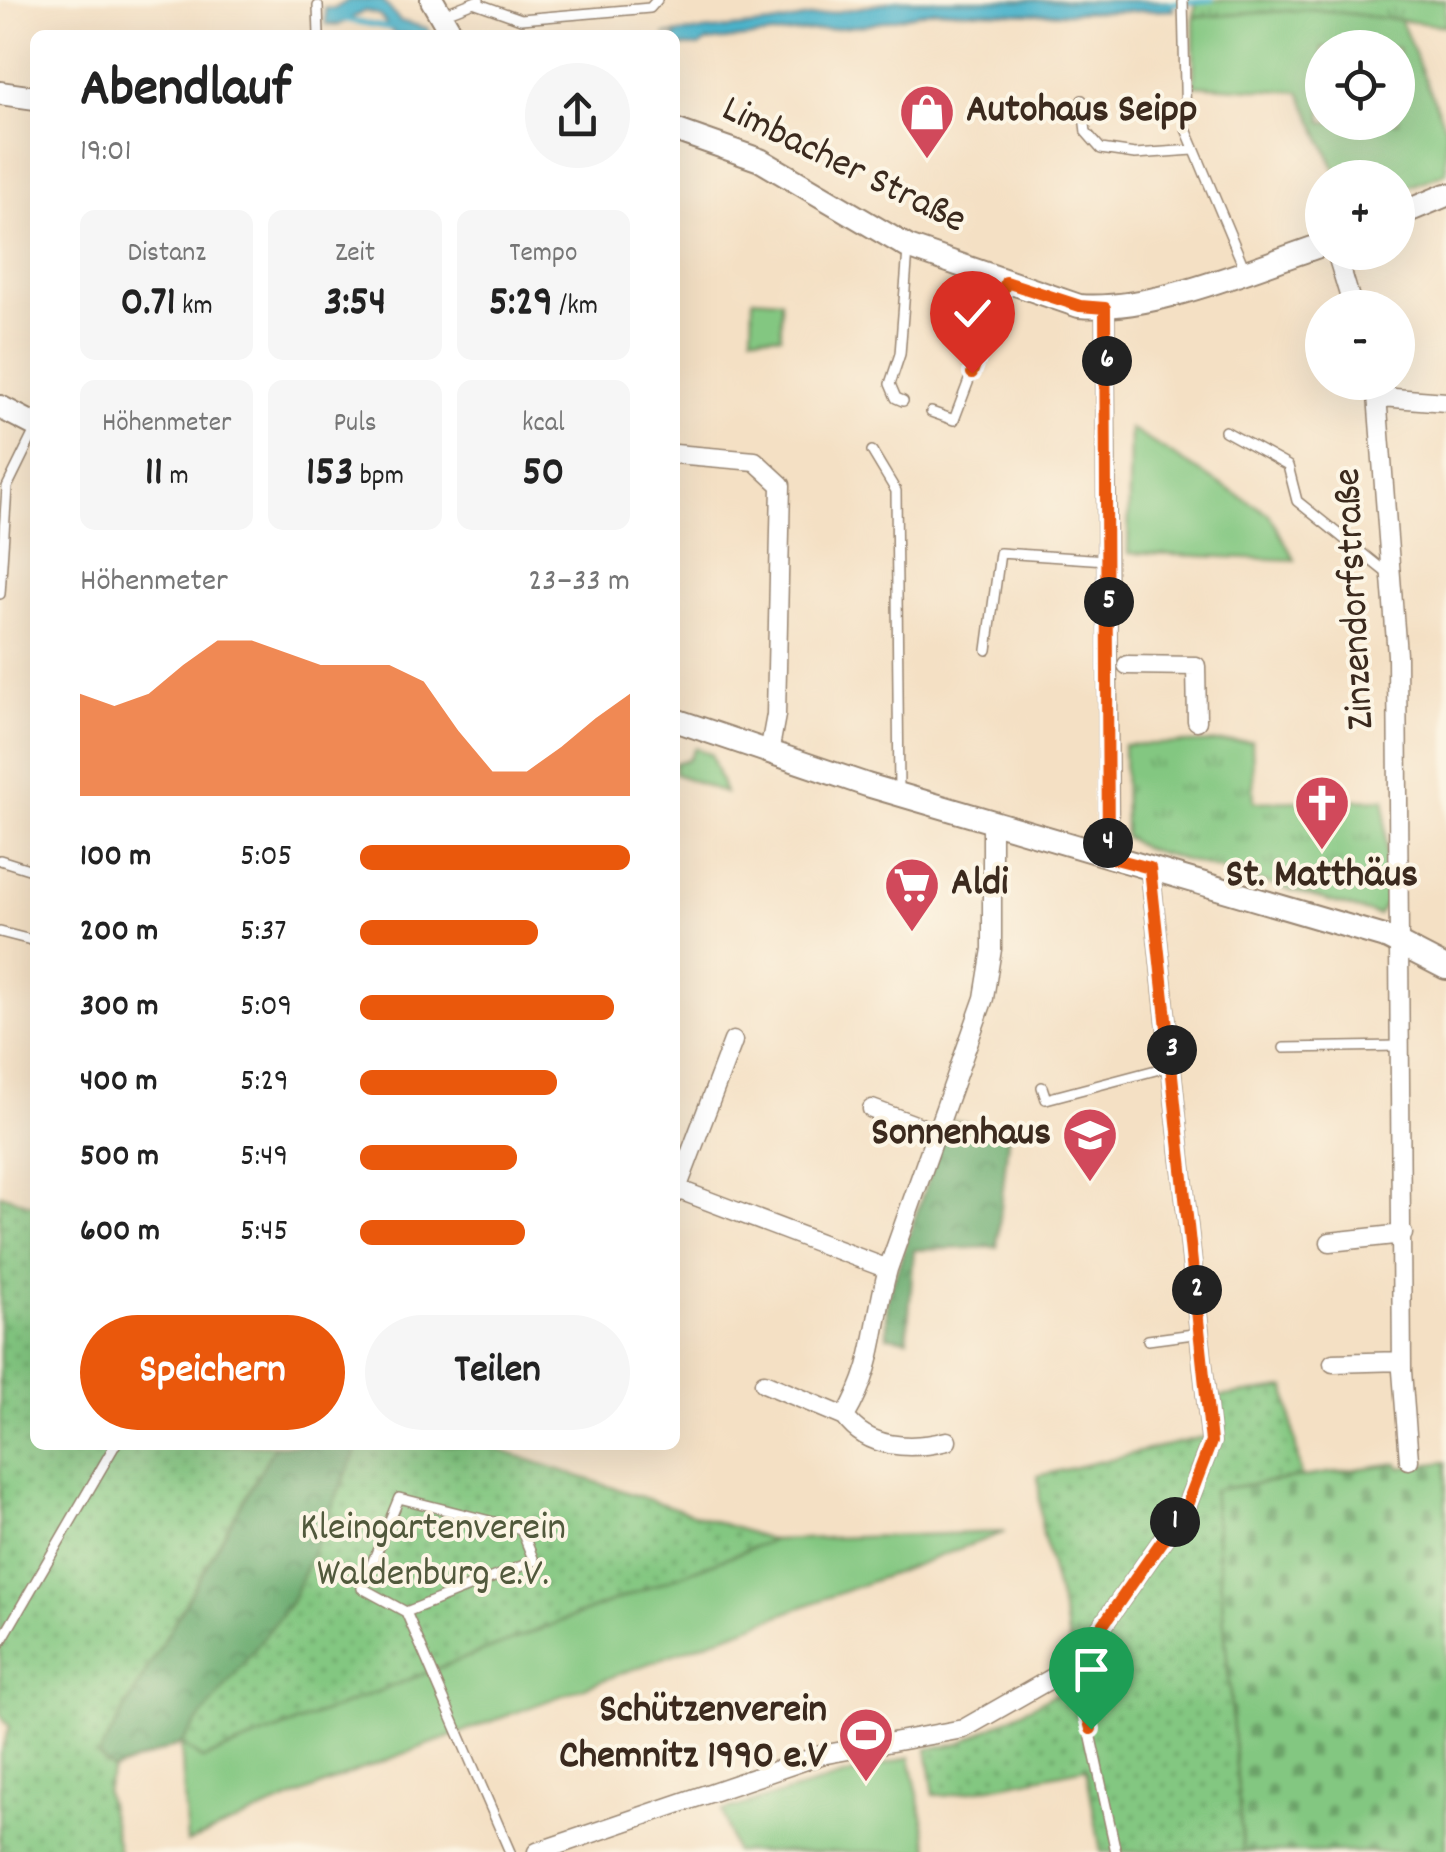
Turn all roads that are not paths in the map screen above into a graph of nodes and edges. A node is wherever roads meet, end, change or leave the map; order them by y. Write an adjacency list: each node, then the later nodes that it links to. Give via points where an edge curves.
1 (657, 0): 3 (lane, via 650,8 521,18)
2 (1183, 0): 11 (lane, via 1183,104)
3 (478, 2): 5 (lane)
4 (318, 6): 6 (lane)
5 (442, 18)
6 (318, 30)
7 (0, 93): 8 (street)
8 (30, 97)
9 (1082, 100): 11 (lane, via 1086,132 1101,149)
10 (680, 132): 14 (street, Limbacher Straße, via 760,160)
11 (1194, 150): 16 (lane)
12 (1446, 195): 13 (street)
13 (1415, 208)
14 (908, 248): 17 (street, Limbacher Straße); 21 (lane, via 900,354 890,384)
15 (1305, 251): 16 (street, Limbacher Straße)
16 (1245, 270): 18 (street, Limbacher Straße)
17 (1006, 282): 18 (street, Limbacher Straße); 24 (lane, via 954,420)
18 (1105, 308): 31 (street)
19 (1415, 396): 22 (street)
20 (1380, 400): 32 (street, Zinzendorfstraße)
21 (903, 401)
22 (1446, 402)
23 (0, 407): 25 (street)
24 (932, 412)
25 (30, 425)
26 (1225, 431): 32 (lane, via 1288,466 1297,501)
27 (30, 439): 30 (lane)
28 (872, 451): 39 (lane, via 896,491)
29 (680, 454): 38 (street, via 755,461 782,485 776,715)
30 (2, 512): 33 (lane)
31 (1108, 560): 34 (lane, via 1000,553); 35 (street)
32 (1394, 579): 47 (street, Zinzendorfstraße)
33 (0, 594)
34 (988, 650)
35 (1118, 666): 36 (street, via 1196,666); 41 (street)
36 (1197, 721)
37 (680, 722): 38 (street)
38 (769, 752): 39 (street)
39 (899, 795): 40 (street)
40 (992, 823): 41 (street); 55 (street, via 992,949 984,998)
41 (1108, 857): 43 (street)
42 (0, 860): 44 (lane)
43 (1150, 868): 47 (street); 52 (street)
44 (30, 869)
45 (0, 932): 46 (lane)
46 (30, 940)
47 (1401, 944): 48 (street); 50 (street, Zinzendorfstraße)
48 (1446, 968)
49 (733, 1041): 56 (street)
50 (1402, 1046): 51 (lane); 58 (street, Zinzendorfstraße)
51 (1284, 1048)
52 (1174, 1066): 53 (lane, via 1046,1100); 61 (street)
53 (1042, 1087)
54 (872, 1110): 55 (street)
55 (934, 1132): 60 (street)
56 (680, 1180)
57 (680, 1192): 60 (street)
58 (1402, 1234): 59 (street); 63 (street, Zinzendorfstraße)
59 (1330, 1242)
60 (888, 1268): 66 (street, via 874,1354)
61 (1200, 1333): 62 (lane); 72 (street, via 1211,1442 1200,1474 1187,1505)
62 (1148, 1340)
63 (1402, 1362): 64 (street); 69 (street, Zinzendorfstraße)
64 (1333, 1363)
65 (764, 1384): 66 (street)
66 (845, 1417): 67 (street, via 860,1435 890,1444)
67 (947, 1441)
68 (112, 1450): 71 (lane)
69 (1409, 1460)
70 (406, 1612): 70 (lane, via 534,1561 521,1529 399,1498 362,1588); 73 (lane)
71 (0, 1643)
72 (1075, 1665): 74 (street, via 963,1729 820,1755); 75 (lane)
73 (510, 1852)
74 (537, 1852)
75 (1116, 1852)

